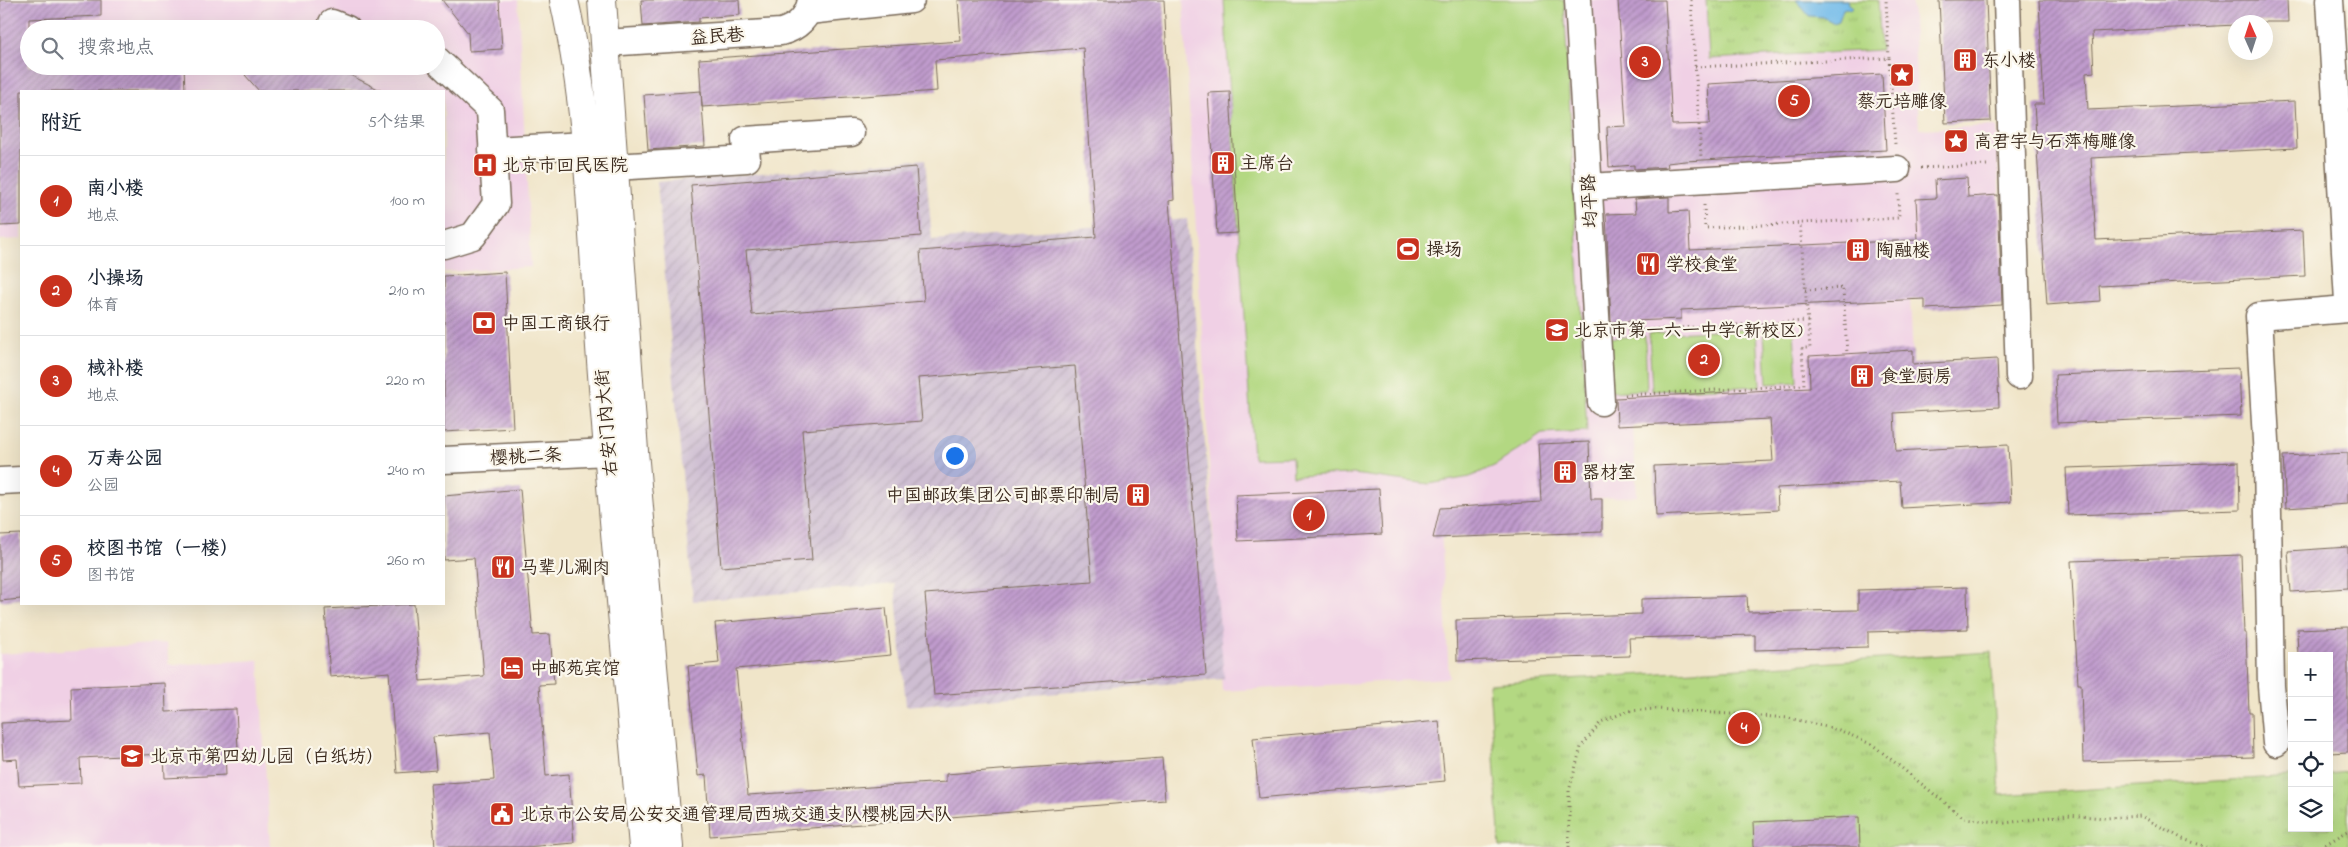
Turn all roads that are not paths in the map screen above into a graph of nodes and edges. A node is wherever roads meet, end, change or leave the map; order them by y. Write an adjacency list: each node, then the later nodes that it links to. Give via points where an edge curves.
1 (564, 0): 11 (main road, 右安门内大街, via 576,54)
2 (602, 0): 8 (main road, 右安门内大街)
3 (911, 0): 7 (street)
4 (1578, 0): 15 (street, 均平路)
5 (2007, 0): 19 (street)
6 (2330, 0): 17 (street)
7 (809, 5): 8 (street, 益民巷, via 802,21 793,29 781,32)
8 (605, 44): 13 (main road, 右安门内大街)
9 (445, 68): 12 (street, via 490,110)
10 (851, 133): 13 (street, via 745,140 747,158)
11 (586, 145): 12 (street); 21 (main road, 右安门内大街)
12 (492, 150): 16 (street, via 496,204 473,236)
13 (614, 168): 21 (main road, 右安门内大街)
14 (1897, 169): 15 (street)
15 (1588, 187): 20 (street, 均平路)
16 (445, 245)
17 (2348, 301)
18 (2348, 309): 25 (street, via 2259,316 2267,458 2271,686)
19 (2019, 376)
20 (1600, 399)
21 (621, 452): 22 (street, 樱桃二条); 26 (main road, 右安门内大街); 27 (main road, 右安门内大街)
22 (445, 460)
23 (20, 480): 24 (street)
24 (0, 481)
25 (2276, 743)
26 (643, 847)
27 (669, 847)

